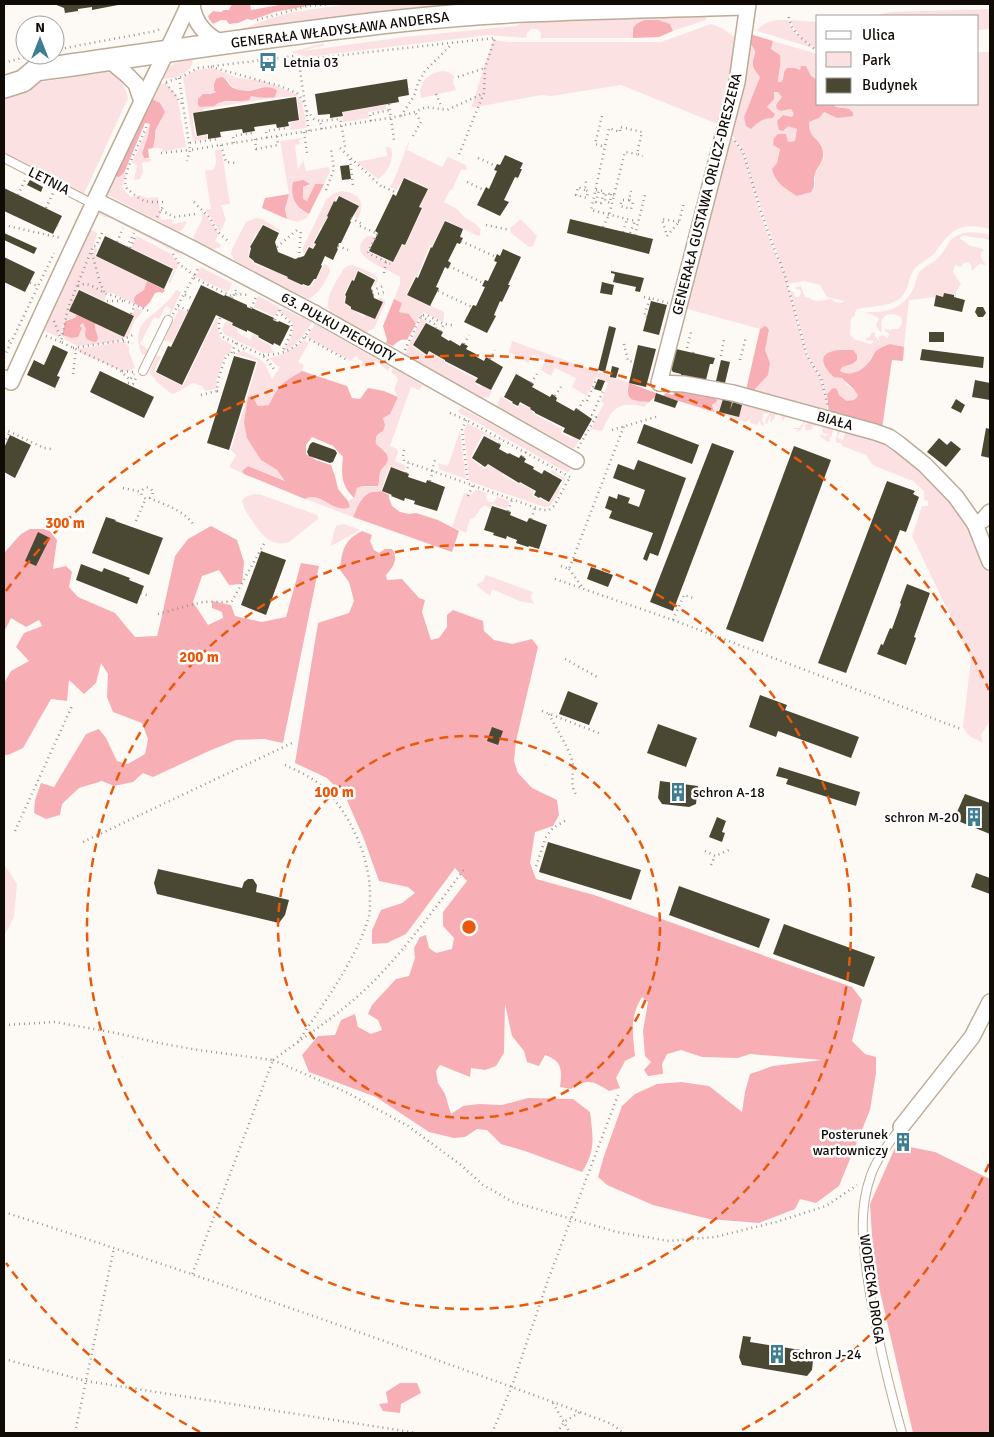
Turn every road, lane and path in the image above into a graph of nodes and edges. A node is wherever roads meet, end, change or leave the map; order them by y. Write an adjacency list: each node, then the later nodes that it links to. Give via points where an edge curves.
1 (190, 4): 9 (street, via 201,27); 12 (street)
2 (329, 4): 6 (path, via 307,6)
3 (743, 4): 9 (main road, GENERAŁA WŁADYSŁAWA ANDERSA, via 481,14)
4 (748, 4): 43 (street, GENERAŁA GUSTAWA ORLICZ-DRESZERA, via 737,82)
5 (789, 17): 11 (path, via 796,32)
6 (250, 23)
7 (134, 35): 10 (path)
8 (453, 43): 13 (path, via 307,59); 19 (path, via 495,38); 35 (path, via 425,71)
9 (224, 44): 12 (main road, GENERAŁA WŁADYSŁAWA ANDERSA)
10 (65, 48)
11 (816, 50)
12 (168, 52): 14 (main road, GENERAŁA WŁADYSŁAWA ANDERSA); 23 (street)
13 (298, 57): 18 (path); 28 (path)
14 (109, 60): 15 (main road, GENERAŁA WŁADYSŁAWA ANDERSA); 27 (street, via 136,84)
15 (65, 62)
16 (28, 65): 20 (main road)
17 (30, 65): 24 (main road, GENERAŁA WŁADYSŁAWA ANDERSA, via 23,81)
18 (209, 66): 22 (path); 28 (path, via 280,86 297,93)
19 (485, 68): 21 (path); 25 (path)
20 (4, 72)
21 (458, 77)
22 (179, 78): 23 (path); 30 (path)
23 (160, 80): 27 (street); 30 (path)
24 (4, 87)
25 (484, 93): 31 (path, via 447,110); 64 (path)
26 (436, 94): 31 (path)
27 (142, 102): 87 (street)
28 (305, 103): 32 (path)
29 (388, 104): 33 (path)
30 (184, 108): 52 (path)
31 (442, 108): 34 (path, via 426,107)
32 (306, 110): 39 (path); 44 (path)
33 (390, 110): 37 (path); 38 (path, via 370,114)
34 (415, 112): 35 (path); 48 (path, via 421,122)
35 (401, 116): 37 (path)
36 (602, 116): 56 (path, via 595,144)
37 (391, 117): 38 (path); 51 (path)
38 (371, 120): 40 (path)
39 (320, 121): 40 (path, via 340,117); 42 (path)
40 (341, 125): 42 (path); 55 (path)
41 (146, 126): 91 (path, via 128,168 126,186 144,201 163,204)
42 (322, 129): 44 (path)
43 (724, 129): 146 (street, GENERAŁA GUSTAWA ORLICZ-DRESZERA); 211 (path, via 743,152 785,276 807,356 821,378)
44 (310, 131): 45 (path)
45 (304, 132): 46 (path); 61 (path)
46 (288, 134): 47 (path); 49 (path, via 286,127 266,131)
47 (277, 136): 49 (path); 50 (path, via 278,145 256,148)
48 (413, 136)
49 (268, 138): 50 (path)
50 (254, 140): 53 (path); 53 (path, via 252,132 233,136)
51 (394, 140)
52 (189, 143): 54 (path, via 218,138); 59 (path)
53 (234, 143): 54 (path)
54 (220, 145): 59 (path); 69 (path, via 226,162)
55 (345, 147)
56 (605, 147): 62 (path, via 609,128 620,132 620,127 643,131); 79 (path)
57 (340, 148): 66 (path)
58 (331, 149): 76 (path, via 334,169)
59 (190, 150): 60 (path); 68 (path)
60 (161, 153)
61 (307, 154)
62 (637, 154): 63 (path); 83 (path, via 625,152)
63 (643, 156)
64 (458, 157)
65 (4, 158): 71 (lane, LETNIA)
66 (350, 158): 75 (path); 81 (path, via 383,188)
67 (478, 158): 70 (path)
68 (187, 161)
69 (237, 163)
70 (496, 166)
71 (29, 171): 74 (lane, LETNIA); 82 (path)
72 (586, 181): 78 (path)
73 (467, 182): 77 (path)
74 (57, 185): 87 (lane, LETNIA); 90 (path)
75 (353, 186)
76 (326, 190)
77 (484, 190)
78 (585, 190): 78 (path, via 588,191 587,198 576,195 578,187)
79 (597, 190): 85 (path, via 604,191); 85 (path, via 596,202 601,203); 93 (path, via 591,210)
80 (631, 191): 86 (path)
81 (397, 193)
82 (18, 195)
83 (613, 195): 85 (path, via 606,193); 85 (path, via 610,203); 93 (path)
84 (645, 195): 107 (path)
85 (604, 198)
86 (629, 200): 86 (path, via 633,202 631,209 620,206 622,200)
87 (94, 202): 152 (street, 63. PUŁKU PIECHOTY, via 191,248); 195 (street)
88 (194, 202): 111 (path)
89 (684, 203): 97 (path)
90 (46, 208)
91 (161, 210): 92 (path, via 174,217); 96 (path)
92 (196, 214)
93 (609, 215): 95 (path); 101 (path)
94 (352, 218): 120 (path, via 377,234 368,253)
95 (627, 219): 103 (path); 106 (path, via 635,221)
96 (154, 222)
97 (679, 222): 97 (path, via 673,229 667,236 662,219)
98 (486, 224): 102 (path)
99 (4, 225): 108 (path)
100 (124, 227): 110 (path)
101 (603, 227)
102 (510, 230)
103 (624, 232)
104 (102, 233): 116 (path)
105 (135, 233): 113 (path)
106 (630, 234)
107 (635, 235)
108 (61, 238)
109 (461, 241): 119 (path)
110 (116, 242)
111 (230, 244)
112 (338, 246): 115 (path)
113 (128, 248)
114 (277, 248): 118 (path, via 299,230)
115 (348, 250)
116 (91, 252): 131 (path); 135 (path)
117 (172, 252): 125 (path, via 179,264)
118 (299, 258)
119 (496, 258)
120 (386, 262): 122 (path); 124 (path)
121 (201, 264): 125 (path)
122 (390, 264)
123 (449, 266): 126 (path)
124 (384, 272)
125 (194, 277): 137 (path); 139 (path)
126 (484, 282)
127 (30, 283): 130 (path)
128 (239, 283): 139 (path)
129 (385, 285): 132 (path)
130 (38, 286)
131 (78, 286): 135 (path, via 86,284); 175 (path, via 66,316 61,342)
132 (372, 291)
133 (438, 291): 147 (path)
134 (384, 292): 138 (path)
135 (106, 294): 136 (path)
136 (110, 295): 143 (path); 143 (path, via 107,302)
137 (185, 295): 142 (path); 145 (path)
138 (373, 295)
139 (232, 297): 148 (path, via 236,294 258,294)
140 (644, 297): 141 (path)
141 (650, 298): 146 (path); 154 (path)
142 (194, 299)
143 (126, 301): 144 (path)
144 (135, 305): 150 (path); 151 (path)
145 (178, 306): 149 (path); 156 (path)
146 (679, 306): 198 (street, GENERAŁA GUSTAWA ORLICZ-DRESZERA)
147 (472, 307)
148 (250, 308)
149 (189, 310)
150 (149, 311)
151 (131, 314)
152 (316, 314): 167 (path); 225 (street, 63. PUŁKU PIECHOTY)
153 (421, 316): 158 (path, via 428,315); 160 (path, via 436,324); 183 (path)
154 (646, 317)
155 (220, 318): 172 (path, via 223,337)
156 (168, 320): 190 (lane)
157 (275, 320): 180 (path, via 281,307 281,314 292,324)
158 (444, 324): 159 (path); 161 (path)
159 (452, 325)
160 (436, 328)
161 (440, 331)
162 (691, 332): 177 (path)
163 (133, 334): 169 (path)
164 (469, 335): 173 (path)
165 (746, 337): 186 (path)
166 (4, 338): 170 (path)
167 (305, 338): 180 (path); 187 (path)
168 (724, 338): 184 (path)
169 (119, 341): 171 (path); 175 (path)
170 (12, 342)
171 (134, 343)
172 (236, 343): 176 (path); 181 (path)
173 (464, 344)
174 (624, 344): 188 (path, via 628,361)
175 (72, 348): 178 (path)
176 (246, 348): 181 (path); 182 (path)
177 (687, 348)
178 (76, 350): 189 (path); 192 (path)
179 (495, 350): 185 (path)
180 (282, 353): 182 (path)
181 (231, 354): 202 (path, via 226,356)
182 (262, 355): 191 (path)
183 (403, 355)
184 (722, 356)
185 (490, 359)
186 (740, 360)
187 (349, 361)
188 (634, 362)
189 (120, 370): 196 (path); 196 (path, via 135,372)
190 (143, 371)
191 (275, 371)
192 (73, 374)
193 (537, 374): 197 (path)
194 (597, 378): 207 (path)
195 (8, 380)
196 (130, 380): 199 (path)
197 (531, 382)
198 (659, 382): 211 (street, BIAŁA, via 724,391)
199 (128, 385)
200 (561, 386): 205 (path)
201 (604, 389): 225 (path, via 592,415 596,417)
202 (217, 391): 203 (path); 204 (path)
203 (222, 392)
204 (201, 396)
205 (555, 396)
206 (584, 399): 208 (path)
207 (587, 401)
208 (578, 410)
209 (450, 413): 212 (path)
210 (659, 416): 213 (path)
211 (828, 419): 244 (street, BIAŁA, via 875,432 899,444 956,496)
212 (466, 420): 217 (path); 232 (path, via 462,430)
213 (624, 426): 215 (path); 249 (path)
214 (4, 429): 216 (path)
215 (612, 430)
216 (10, 432): 218 (path); 220 (path)
217 (501, 439): 219 (path); 222 (path)
218 (4, 444)
219 (499, 444)
220 (51, 449)
221 (404, 450): 226 (path, via 403,460)
222 (526, 452): 223 (path); 227 (path)
223 (523, 457)
224 (435, 460): 228 (path)
225 (574, 460)
226 (409, 463): 228 (path); 230 (path)
227 (550, 466): 229 (path); 239 (path, via 570,477 551,509)
228 (432, 471): 231 (path); 232 (path)
229 (547, 471)
230 (406, 473)
231 (430, 481)
232 (468, 484): 233 (path)
233 (472, 485): 236 (path); 238 (path)
234 (124, 488): 235 (path)
235 (142, 492): 237 (path); 237 (path, via 151,488 153,493)
236 (468, 496)
237 (148, 498): 243 (path); 245 (path, via 188,516)
238 (512, 499): 239 (path); 240 (path)
239 (535, 508): 242 (path)
240 (508, 511)
241 (990, 512): 244 (street)
242 (531, 519)
243 (136, 521)
244 (975, 524): 247 (street, BIAŁA)
245 (194, 525)
246 (265, 542): 255 (path, via 232,601 205,602)
247 (990, 562)
248 (561, 566): 249 (path)
249 (569, 569): 251 (path)
250 (555, 579): 251 (path)
251 (584, 589): 256 (path)
252 (141, 593): 253 (path)
253 (149, 596)
254 (693, 598): 256 (path, via 684,595)
255 (158, 614)
256 (673, 620): 262 (path)
257 (565, 659): 258 (path)
258 (599, 678)
259 (72, 706): 268 (path)
260 (542, 711): 261 (path)
261 (549, 714): 263 (path); 266 (path, via 571,757 572,789)
262 (961, 729)
263 (601, 734)
264 (292, 743): 269 (path)
265 (285, 765): 278 (path, via 318,783 339,806 361,848 370,889 369,918 356,952)
266 (577, 796)
267 (568, 819): 273 (path, via 553,828 546,837)
268 (15, 831)
269 (83, 842)
270 (728, 850): 272 (path)
271 (706, 851): 272 (path)
272 (715, 856): 274 (path)
273 (536, 866)
274 (711, 866)
275 (465, 868): 278 (path, via 427,919 372,982 327,1022)
276 (990, 1002): 281 (street, WODECKA DROGA, via 972,1037)
277 (4, 1025): 279 (path, via 55,1022 198,1050)
278 (298, 1042): 279 (path)
279 (273, 1060): 284 (path, via 346,1092 408,1126 461,1165 482,1185 513,1202); 286 (path)
280 (618, 1094): 284 (path)
281 (902, 1127): 282 (lane, WODECKA DROGA)
282 (871, 1173): 284 (path, via 826,1206 715,1237 670,1241 617,1232); 299 (lane, WODECKA DROGA, via 862,1215 863,1246 872,1310)
283 (4, 1212): 285 (path)
284 (571, 1219): 289 (path)
285 (114, 1248): 286 (path); 288 (path)
286 (192, 1275): 289 (path)
287 (4, 1359): 288 (path)
288 (86, 1381): 293 (path); 294 (path)
289 (512, 1386): 290 (path); 295 (path)
290 (552, 1401): 291 (path); 292 (path)
291 (580, 1412): 292 (path); 298 (path, via 612,1424)
292 (564, 1422): 296 (path); 297 (path)
293 (75, 1433)
294 (417, 1433)
295 (492, 1433)
296 (557, 1433)
297 (570, 1433)
298 (623, 1433)
299 (902, 1433)

